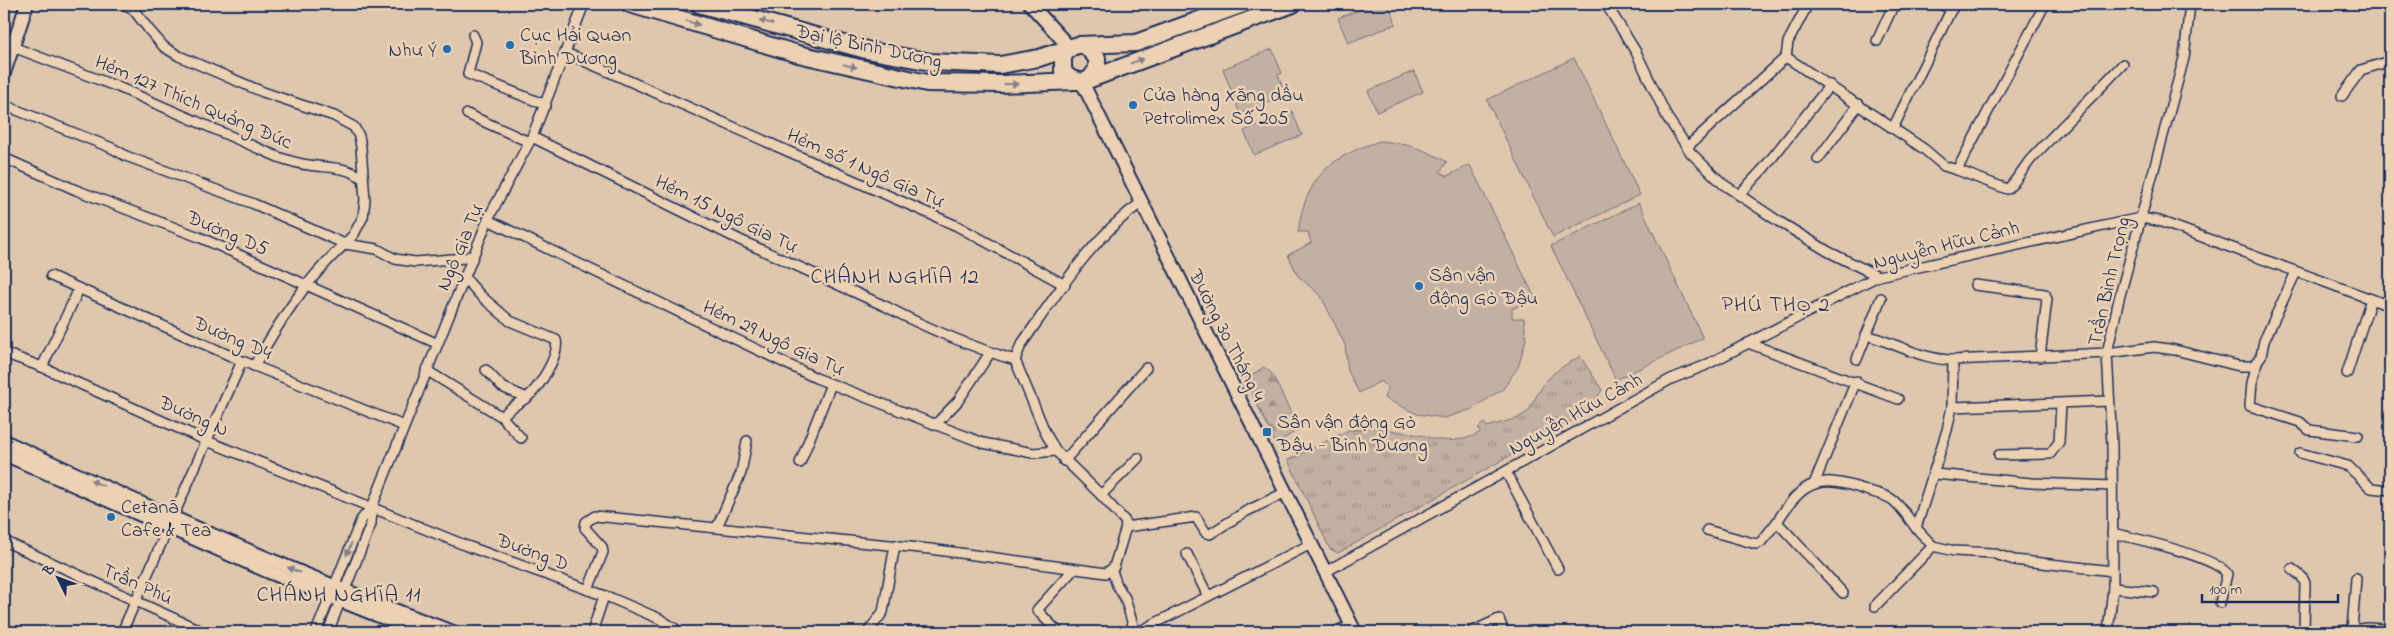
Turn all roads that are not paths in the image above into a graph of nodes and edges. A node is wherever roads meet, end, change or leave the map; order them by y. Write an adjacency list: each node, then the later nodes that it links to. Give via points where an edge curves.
1 (27, 4): 21 (main road)
2 (124, 4): 40 (street, via 134,9 164,47 179,56 262,92 334,116 354,127 361,147)
3 (584, 4): 22 (street, Ngô Gia Tự)
4 (630, 4): 27 (highway, Đại lộ Bình Dương, one-way to 27, via 798,54 927,83)
5 (699, 4): 20 (highway, Đại lộ Bình Dương, one-way to 5, via 1039,58 1000,65 931,62 866,50)
6 (1030, 4): 20 (main road)
7 (1243, 4): 20 (highway, Đại lộ Bình Dương, via 1136,43)
8 (1294, 4): 27 (highway, Đại lộ Bình Dương, one-way to 8)
9 (1606, 4): 36 (street, via 1636,52 1667,117)
10 (1800, 4): 17 (street)
11 (1808, 4): 17 (street)
12 (1894, 4): 19 (street)
13 (1939, 4): 16 (street)
14 (2045, 4): 39 (street)
15 (2190, 4): 43 (street, Trần Bình Trọng, via 2184,58)
16 (1953, 7): 34 (street)
17 (1804, 14): 23 (street, via 1788,42)
18 (473, 35): 32 (street, via 476,42 468,74)
19 (1877, 41)
20 (1077, 46): 27 (highway, via 1098,58 1097,69); 27 (highway, via 1063,56 1062,67 1066,76)
21 (13, 47): 26 (main road); 40 (street, Hẻm 127 Thích Quảng Đức, via 118,87 278,157 297,163 339,167)
22 (566, 53): 32 (street, Ngô Gia Tự); 52 (street, Hẻm số 1 Ngô Gia Tự, via 957,226)
23 (1786, 56): 28 (street); 36 (street)
24 (2390, 60): 29 (street, via 2361,70)
25 (2123, 64): 39 (street, via 2018,174 2012,187 2008,189)
26 (4, 73)
27 (1083, 80): 42 (main road, Đường 30 Tháng 4)
28 (1830, 85): 30 (street); 41 (street)
29 (2342, 96)
30 (1859, 104): 34 (street); 38 (street)
31 (4, 105): 45 (street, via 254,204)
32 (546, 105): 35 (street, Ngô Gia Tự)
33 (467, 114): 35 (street, Hẻm 15 Ngô Gia Tự)
34 (1893, 128): 39 (street, via 1944,166)
35 (531, 139): 44 (street, Ngô Gia Tự); 62 (street, Hẻm 15 Ngô Gia Tự, via 909,319)
36 (1687, 147): 41 (street, via 1723,184)
37 (4, 158): 51 (street, Đường D5)
38 (1818, 159)
39 (1957, 170)
40 (362, 178): 45 (street, via 365,186 363,217)
41 (1739, 195): 49 (street, via 1829,252)
42 (1142, 202): 52 (street, via 1104,234); 104 (main road, Đường 30 Tháng 4)
43 (2140, 218): 47 (street, Nguyễn Hữu Cảnh, via 2159,221); 49 (street, Nguyễn Hữu Cảnh); 63 (street, Trần Bình Trọng)
44 (488, 220): 46 (street, Ngô Gia Tự); 77 (street, Hẻm 29 Ngô Gia Tự)
45 (345, 244): 46 (street, via 377,249 395,259 415,262); 51 (street)
46 (473, 256): 50 (street, Ngô Gia Tự)
47 (2296, 272): 56 (street, Nguyễn Hữu Cảnh); 69 (street)
48 (51, 276): 54 (street, Đường D4)
49 (1878, 276): 60 (street, Nguyễn Hữu Cảnh)
50 (464, 277): 59 (street, Ngô Gia Tự); 78 (street, via 510,321 556,340 555,354 540,384)
51 (306, 284): 59 (street, Đường D5); 71 (street)
52 (1065, 285): 66 (street, via 1021,345)
53 (1975, 285): 64 (street, via 2045,294)
54 (79, 289): 68 (street, Đường D4); 70 (street)
55 (1881, 298): 58 (street)
56 (2371, 299): 57 (street, Nguyễn Hữu Cảnh); 75 (street)
57 (2390, 306)
58 (1866, 335): 65 (street); 67 (street, via 1924,357)
59 (436, 343): 73 (street, Ngô Gia Tự)
60 (1748, 343): 76 (street); 98 (street, Nguyễn Hữu Cảnh, via 1671,379)
61 (4, 352): 70 (street, Đường N)
62 (990, 353): 66 (street, Hẻm 15 Ngô Gia Tự); 84 (street, via 958,401)
63 (2107, 353): 64 (street); 69 (street, via 2154,347 2239,366); 80 (street, Trần Bình Trọng)
64 (2040, 357): 67 (street)
65 (1857, 359)
66 (1015, 360): 91 (street)
67 (1953, 360): 82 (street)
68 (242, 361): 71 (street, Đường D4); 89 (street)
69 (2257, 363): 86 (street, via 2250,406 2300,422 2309,430)
70 (42, 366): 89 (street, Đường N)
71 (254, 366): 85 (street, Đường D4)
72 (1146, 368): 96 (street)
73 (426, 370): 83 (street); 85 (street, Ngô Gia Tự)
74 (486, 370): 78 (street, via 502,387)
75 (2347, 373)
76 (1856, 381): 79 (street); 101 (street)
77 (831, 384): 84 (street, Hẻm 29 Ngô Gia Tự); 97 (street)
78 (527, 398): 83 (street, via 508,408)
79 (1898, 398)
80 (2109, 401): 81 (street); 102 (street, Trần Bình Trọng)
81 (2061, 404): 82 (street); 94 (street, via 2059,442 2050,454)
82 (1952, 407): 100 (street)
83 (502, 417): 87 (street)
84 (935, 424): 91 (street, Hẻm 29 Ngô Gia Tự, via 983,444 1033,453)
85 (404, 426): 106 (street, Ngô Gia Tự)
86 (2358, 436)
87 (521, 438)
88 (4, 441): 99 (main road)
89 (207, 441): 106 (street, Đường N); 108 (street)
90 (747, 441): 109 (street, via 741,473)
91 (1056, 451): 96 (street)
92 (2300, 453): 103 (street, via 2348,466 2371,488)
93 (4, 454): 99 (main road)
94 (1999, 455)
95 (1138, 458): 105 (street)
96 (1064, 461): 105 (street)
97 (800, 464)
98 (1506, 472): 119 (street); 124 (street, Nguyễn Hữu Cảnh)
99 (64, 474): 108 (main road)
100 (1935, 474): 102 (street); 111 (street)
101 (1814, 484): 107 (street, via 1790,502); 111 (street, via 1834,480 1894,500)
102 (2112, 486): 113 (street, Trần Bình Trọng)
103 (2390, 490)
104 (1286, 492): 110 (street, via 1210,534 1196,517); 115 (main road, Đường 30 Tháng 4)
105 (1101, 495): 110 (street)
106 (372, 507): 127 (street, Đường D); 130 (street, Ngô Gia Tự, via 371,524)
107 (1777, 522): 112 (street, via 1756,544); 129 (street)
108 (171, 523): 130 (main road); 133 (street)
109 (717, 527): 116 (street); 127 (street, via 595,516 586,522 585,528 602,547 602,552)
110 (1126, 527): 122 (street)
111 (1916, 528): 117 (street)
112 (1707, 530)
113 (2112, 532): 123 (street, Trần Bình Trọng); 134 (street, via 2223,567 2227,574)
114 (4, 541): 133 (street, Trần Phú)
115 (1311, 544): 124 (main road, Đường 30 Tháng 4); 132 (street)
116 (895, 545): 121 (street); 150 (street, via 883,612)
117 (1933, 546): 123 (street, via 1992,553 2014,560); 135 (street)
118 (1187, 554): 132 (street)
119 (1558, 569)
120 (2292, 569): 157 (street, via 2305,583)
121 (1072, 570): 122 (street, via 1106,573); 151 (street, via 1037,610)
122 (1112, 570): 152 (street)
123 (2113, 571): 126 (street, Trần Bình Trọng)
124 (1325, 572): 139 (main road, Đường 30 Tháng 4)
125 (2356, 578): 140 (street)
126 (2113, 588): 128 (street); 156 (street, Trần Bình Trọng)
127 (588, 590): 131 (street, Đường D)
128 (2154, 592)
129 (1844, 593)
130 (337, 594): 136 (main road); 144 (street, Ngô Gia Tự); 145 (street, Ngô Gia Tự)
131 (604, 596): 148 (street); 149 (street, Đường D, via 660,619)
132 (1208, 596): 152 (street)
133 (136, 601): 142 (street); 143 (street, Trần Phú)
134 (2220, 603)
135 (1874, 606)
136 (403, 620): 146 (main road); 147 (main road)
137 (2384, 629): 140 (street)
138 (4, 630): 141 (street)
139 (1353, 630): 153 (main road)
140 (2352, 630): 158 (street)
141 (10, 632)
142 (122, 632)
143 (204, 632)
144 (316, 632)
145 (328, 632)
146 (419, 632)
147 (453, 632)
148 (592, 632)
149 (680, 632)
150 (868, 632)
151 (1058, 632)
152 (1137, 632)
153 (1338, 632)
154 (1471, 632): 155 (street, via 1500,619)
155 (1504, 632)
156 (2108, 632)
157 (2304, 632)
158 (2333, 632)

